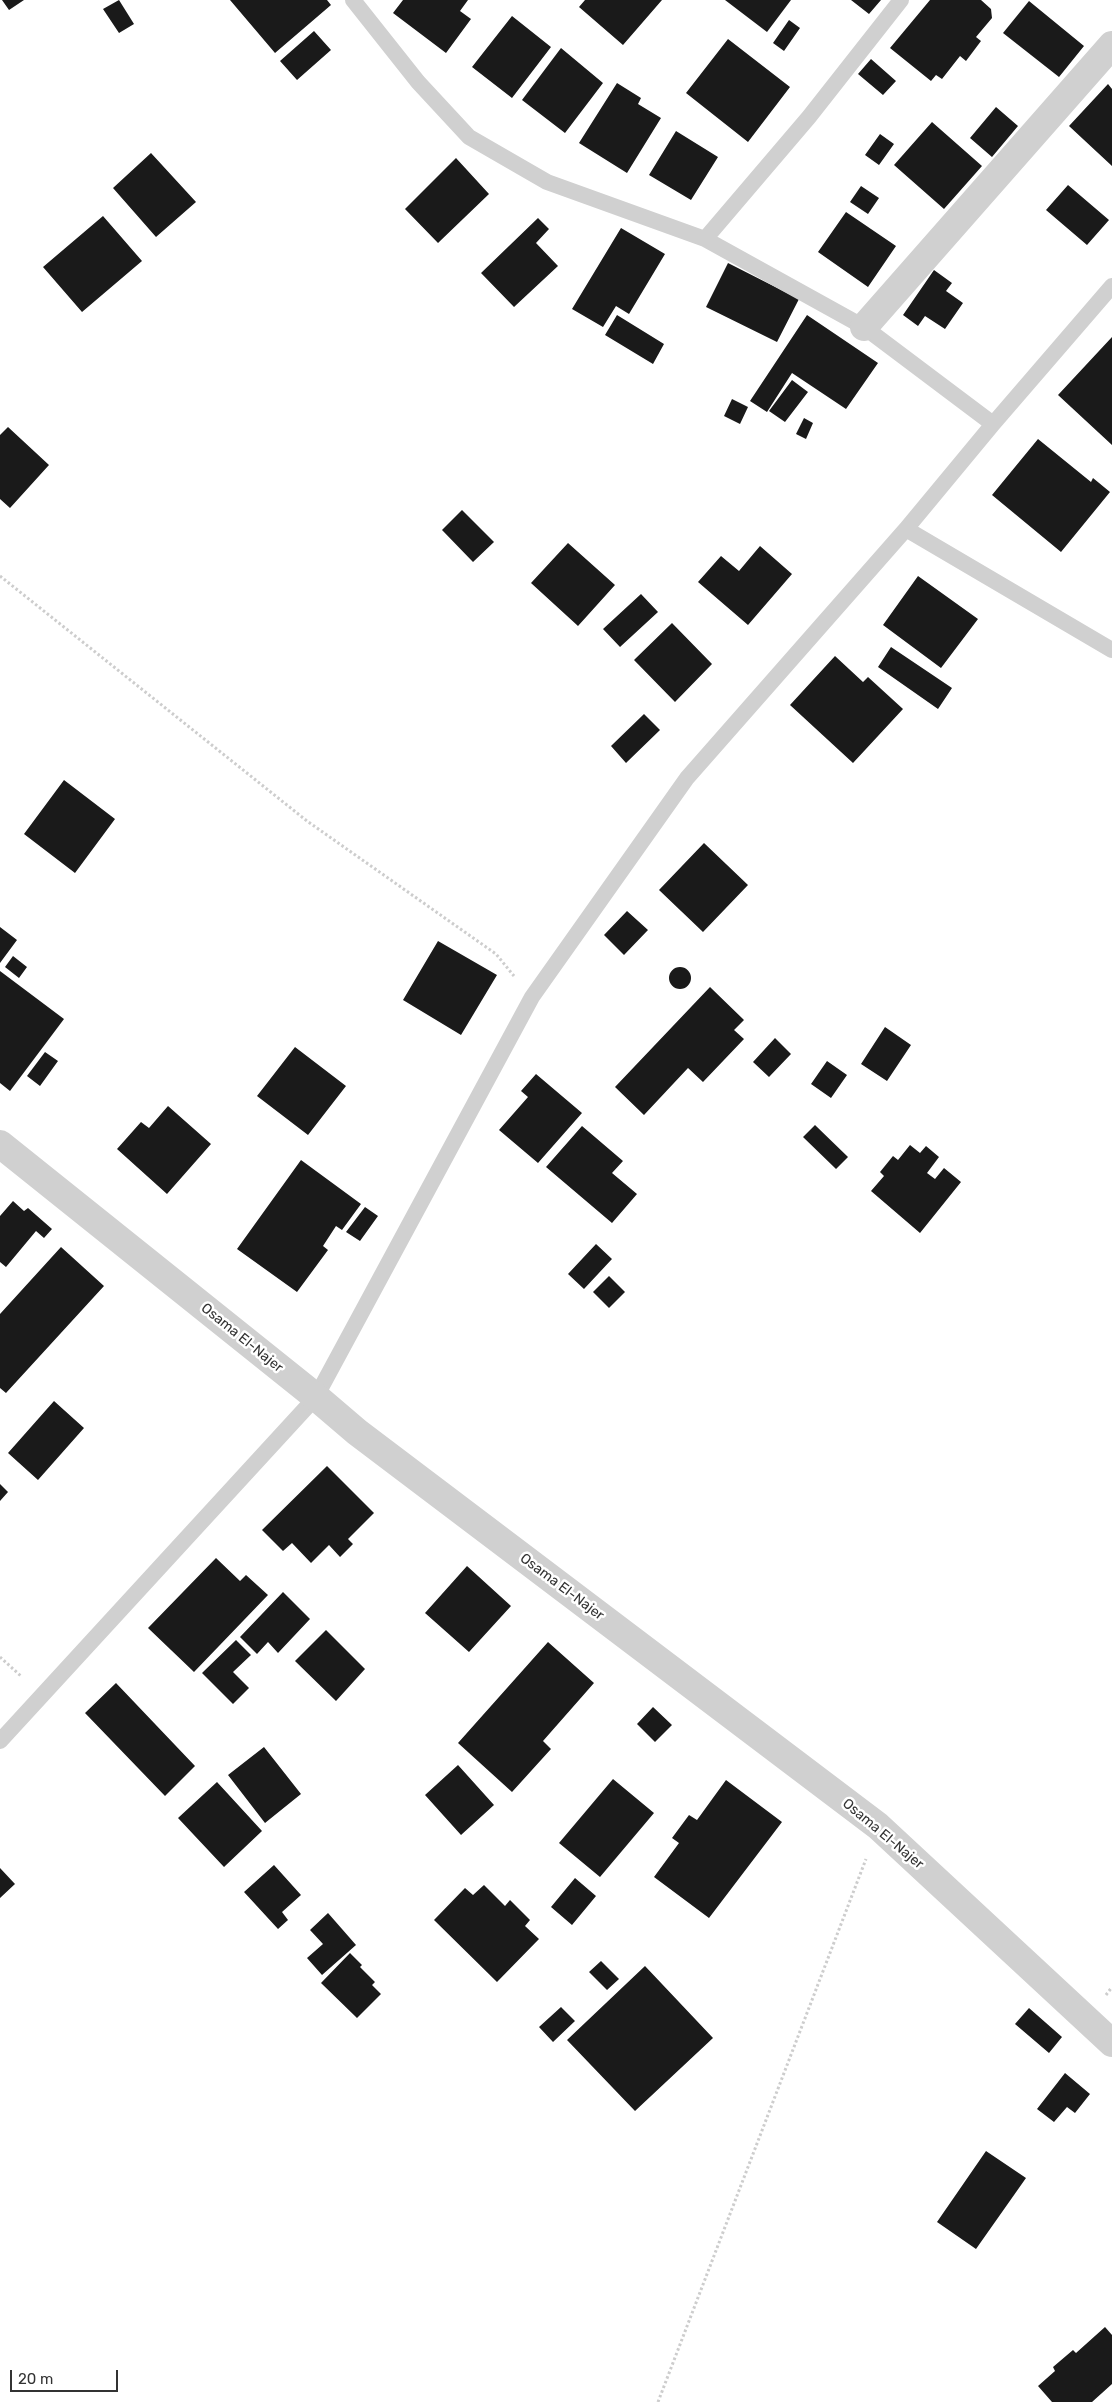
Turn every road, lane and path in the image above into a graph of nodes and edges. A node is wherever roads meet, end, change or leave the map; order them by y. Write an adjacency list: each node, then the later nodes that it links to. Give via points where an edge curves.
1 (353, 0): 4 (lane, via 418,82 469,137 547,182)
2 (901, 0): 4 (lane, via 809,117)
3 (1112, 45): 6 (street)
4 (705, 238): 6 (lane)
5 (1112, 286): 7 (lane)
6 (864, 327): 7 (lane)
7 (992, 424): 8 (lane)
8 (906, 530): 10 (lane); 11 (lane, via 686,778)
9 (0, 576): 11 (path, via 307,821 496,954)
10 (1112, 650)
11 (532, 997): 13 (lane)
12 (0, 1144): 13 (street, Osama El-Najer)
13 (316, 1397): 14 (lane); 15 (street, Osama El-Najer, via 357,1432)
14 (0, 1741)
15 (878, 1826): 16 (street, Osama El-Najer); 17 (path)
16 (1112, 2043)
17 (658, 2402)

